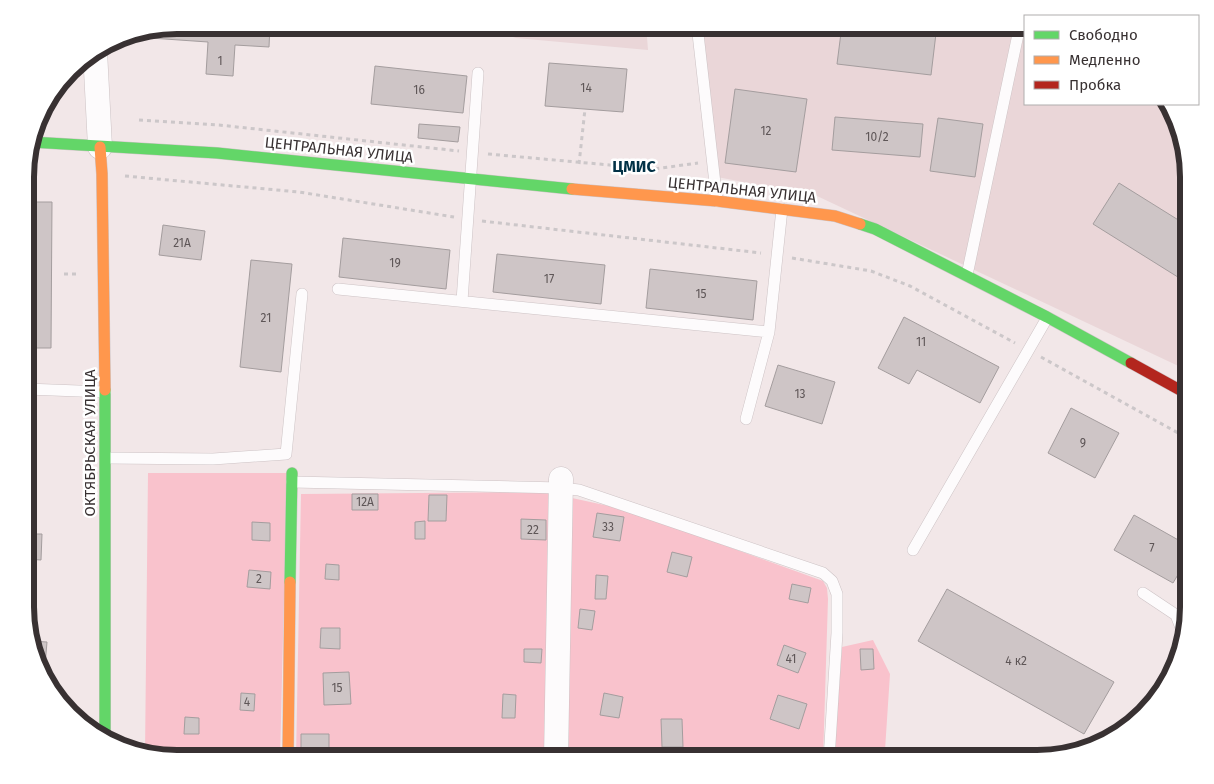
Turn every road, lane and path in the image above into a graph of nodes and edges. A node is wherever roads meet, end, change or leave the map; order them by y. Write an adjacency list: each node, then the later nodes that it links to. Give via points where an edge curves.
1 (698, 34): 11 (lane)
2 (1018, 34): 19 (lane)
3 (91, 63): 8 (street)
4 (478, 73): 9 (lane)
5 (585, 109): 10 (path)
6 (139, 120): 9 (path, via 219,125)
7 (38, 143): 8 (street, ЦЕНТРАЛЬНАЯ УЛИЦА)
8 (100, 147): 12 (street, ОКТЯБРЬСКАЯ УЛИЦА); 13 (street, ЦЕНТРАЛЬНАЯ УЛИЦА, via 218,153)
9 (472, 153): 10 (path); 13 (lane)
10 (579, 163): 11 (path, via 654,169 696,162); 14 (path)
11 (713, 164): 15 (lane)
12 (102, 174): 17 (path, via 299,192); 28 (street, ОКТЯБРЬСКАЯ УЛИЦА)
13 (471, 178): 14 (street, ЦЕНТРАЛЬНАЯ УЛИЦА); 17 (lane)
14 (576, 189): 15 (street, ЦЕНТРАЛЬНАЯ УЛИЦА)
15 (717, 201): 16 (street, ЦЕНТРАЛЬНАЯ УЛИЦА)
16 (782, 209): 18 (lane); 19 (street, ЦЕНТРАЛЬНАЯ УЛИЦА, via 835,216 859,223)
17 (468, 219): 18 (path); 22 (lane)
18 (777, 255): 24 (lane); 25 (path, via 871,271 910,286)
19 (967, 276): 23 (street, ЦЕНТРАЛЬНАЯ УЛИЦА)
20 (338, 288): 22 (lane)
21 (302, 294): 31 (lane, via 286,454)
22 (462, 301): 24 (lane)
23 (1047, 317): 25 (lane); 27 (street, ЦЕНТРАЛЬНАЯ УЛИЦА)
24 (770, 332): 29 (lane)
25 (1028, 350): 30 (path); 34 (lane)
26 (34, 389): 28 (lane)
27 (1180, 390)
28 (105, 392): 31 (street, ОКТЯБРЬСКАЯ УЛИЦА)
29 (746, 419)
30 (1180, 433)
31 (106, 458): 37 (street, ОКТЯБРЬСКАЯ УЛИЦА)
32 (292, 478): 33 (lane); 38 (street)
33 (561, 484): 39 (street); 40 (lane, via 823,573 832,581 837,594 837,633)
34 (913, 550)
35 (1143, 592): 36 (lane, via 1176,615)
36 (1179, 622)
37 (105, 731)
38 (288, 750)
39 (556, 750)
40 (830, 750)

